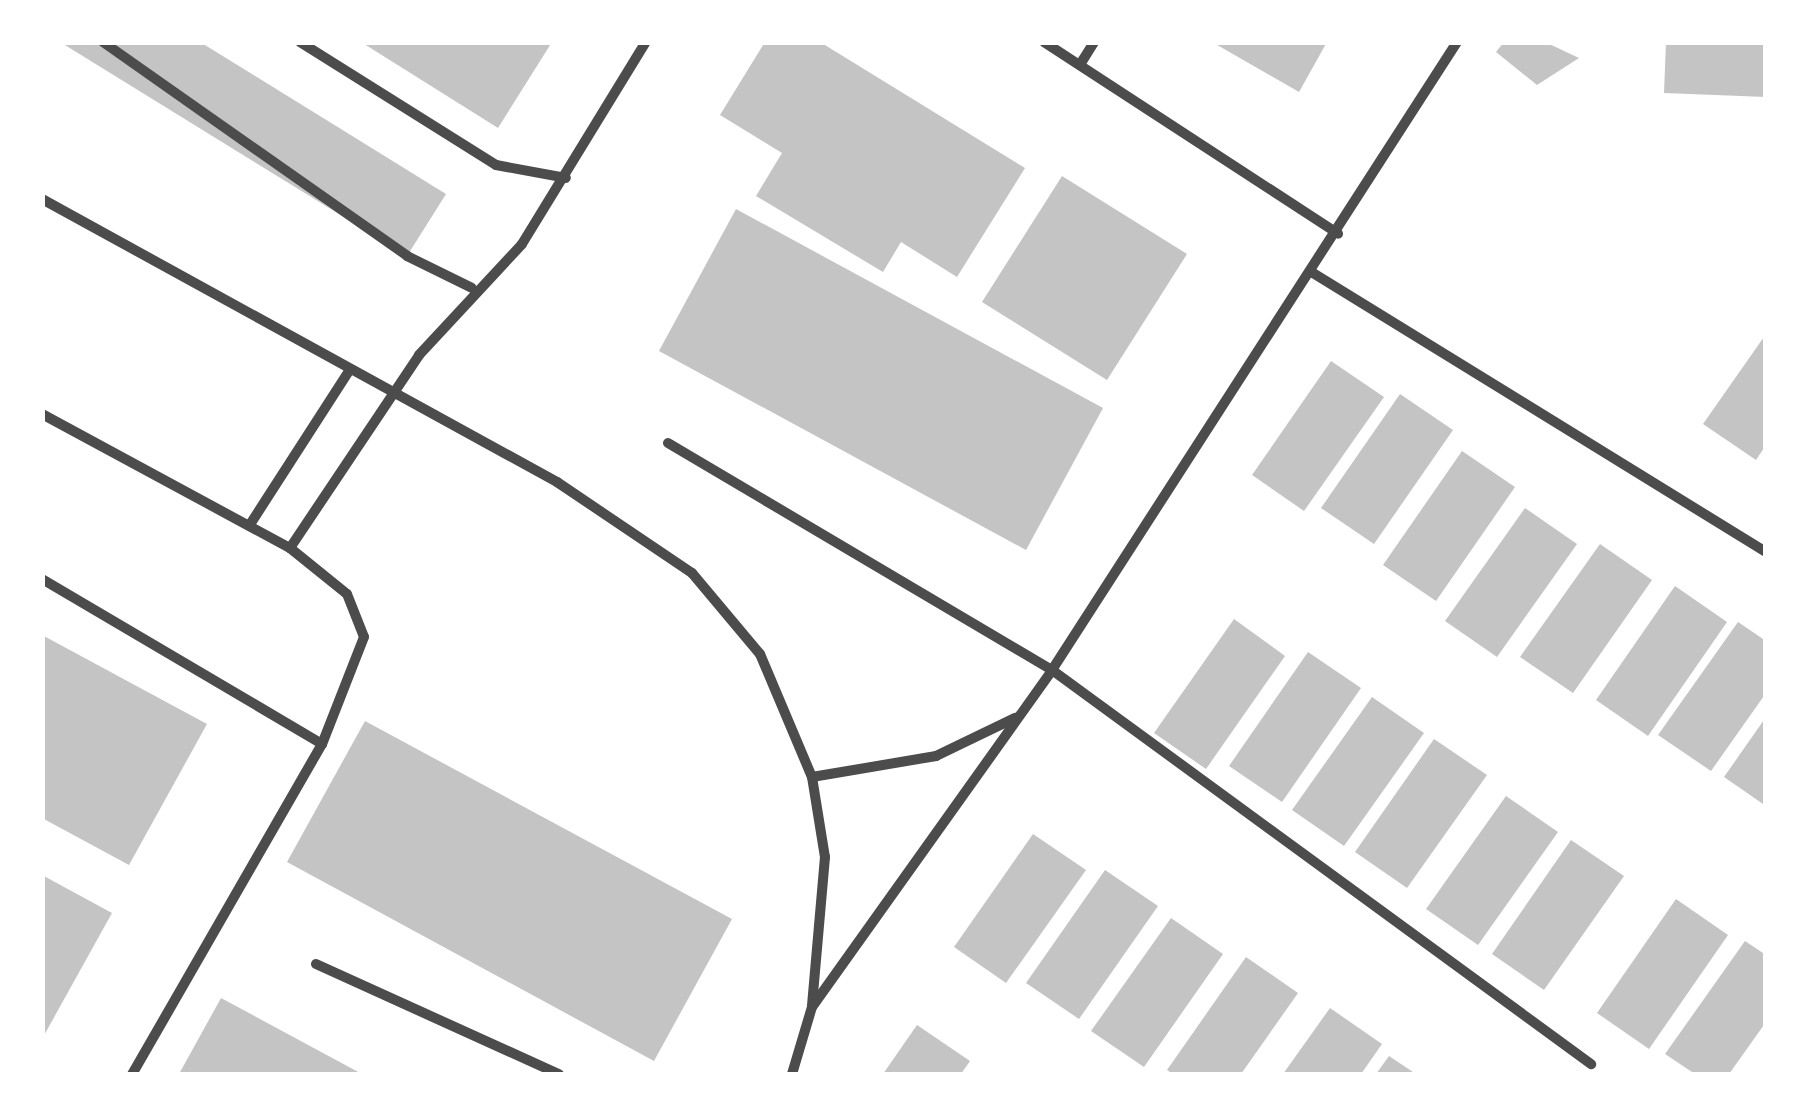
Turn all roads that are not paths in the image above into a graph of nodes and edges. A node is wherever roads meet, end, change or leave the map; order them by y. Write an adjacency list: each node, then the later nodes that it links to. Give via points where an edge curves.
1 (102, 42): 12 (street, via 407,256)
2 (300, 42): 8 (street, via 496,165)
3 (646, 42): 8 (street)
4 (1044, 42): 7 (street)
5 (1094, 42): 7 (street)
6 (1457, 42): 10 (street)
7 (1081, 63): 10 (street)
8 (566, 178): 12 (street, via 522,244)
9 (42, 199): 13 (street)
10 (1338, 234): 11 (street)
11 (1313, 273): 19 (street); 21 (street)
12 (472, 288): 14 (street)
13 (349, 371): 14 (street); 17 (street)
14 (391, 395): 18 (street); 24 (street, via 556,482 692,573 760,654)
15 (42, 414): 17 (street)
16 (668, 443): 21 (street)
17 (251, 523): 18 (street)
18 (290, 548): 23 (street, via 347,594 364,637)
19 (1766, 552)
20 (42, 579): 23 (street)
21 (1052, 670): 22 (street); 27 (street)
22 (1021, 715): 24 (street, via 936,756); 26 (street)
23 (322, 744): 28 (street)
24 (812, 777): 26 (street, via 825,857)
25 (316, 964): 29 (street)
26 (812, 1008): 30 (street)
27 (1591, 1064)
28 (132, 1074)
29 (559, 1074)
30 (792, 1074)

